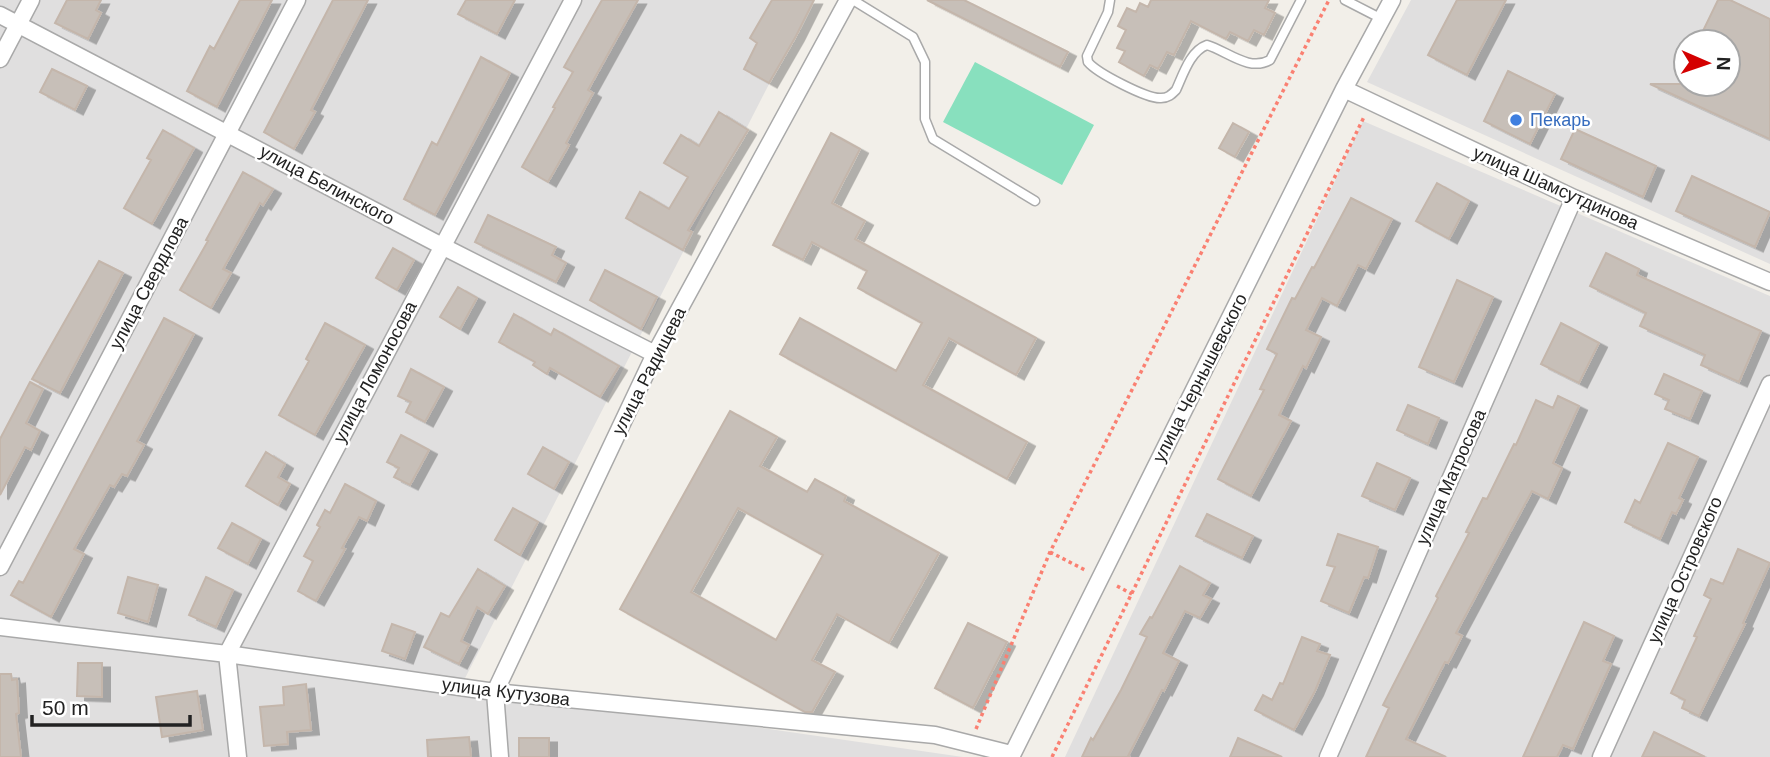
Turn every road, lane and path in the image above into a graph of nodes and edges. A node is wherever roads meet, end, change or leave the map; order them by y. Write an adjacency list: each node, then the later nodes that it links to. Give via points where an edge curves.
1 (31, 0): 12 (street)
2 (297, 0): 16 (street, улица Свердлова)
3 (573, 0): 19 (street, улица Ломоносова)
4 (850, 0): 18 (lane, via 914,37 925,62 925,119 933,139); 21 (street, улица Радищева)
5 (1111, 0): 6 (lane, via 1088,62 1118,81 1161,98 1176,90 1202,47 1212,46 1253,64 1270,60)
6 (1301, 0)
7 (1329, 0): 27 (path, via 1050,552)
8 (1345, 0): 11 (lane)
9 (1392, 0): 11 (street, улица Чернышевского)
10 (0, 15): 12 (street, улица Белинского)
11 (1382, 19): 14 (street, улица Чернышевского)
12 (20, 25): 13 (street); 16 (street, улица Белинского)
13 (0, 59)
14 (1344, 89): 15 (street, улица Шамсутдинова); 28 (street, улица Чернышевского)
15 (1371, 103): 17 (street, улица Шамсутдинова); 31 (path)
16 (228, 133): 19 (street, улица Белинского); 23 (street, улица Свердлова)
17 (1574, 198): 20 (street, улица Шамсутдинова); 32 (street, улица Матросова)
18 (1035, 201)
19 (442, 246): 21 (street, улица Белинского); 25 (street, улица Ломоносова)
20 (1770, 282)
21 (655, 354): 26 (street, улица Радищева)
22 (1770, 384): 33 (street, улица Островского)
23 (0, 567)
24 (0, 627): 25 (street, улица Кутузова)
25 (227, 654): 26 (street, улица Кутузова); 29 (street)
26 (495, 692): 27 (street, улица Кутузова, via 935,735); 30 (street, улица Радищева)
27 (970, 744): 28 (street, улица Кутузова)
28 (1011, 756)
29 (238, 757)
30 (500, 757)
31 (1052, 757)
32 (1328, 757)
33 (1601, 757)

